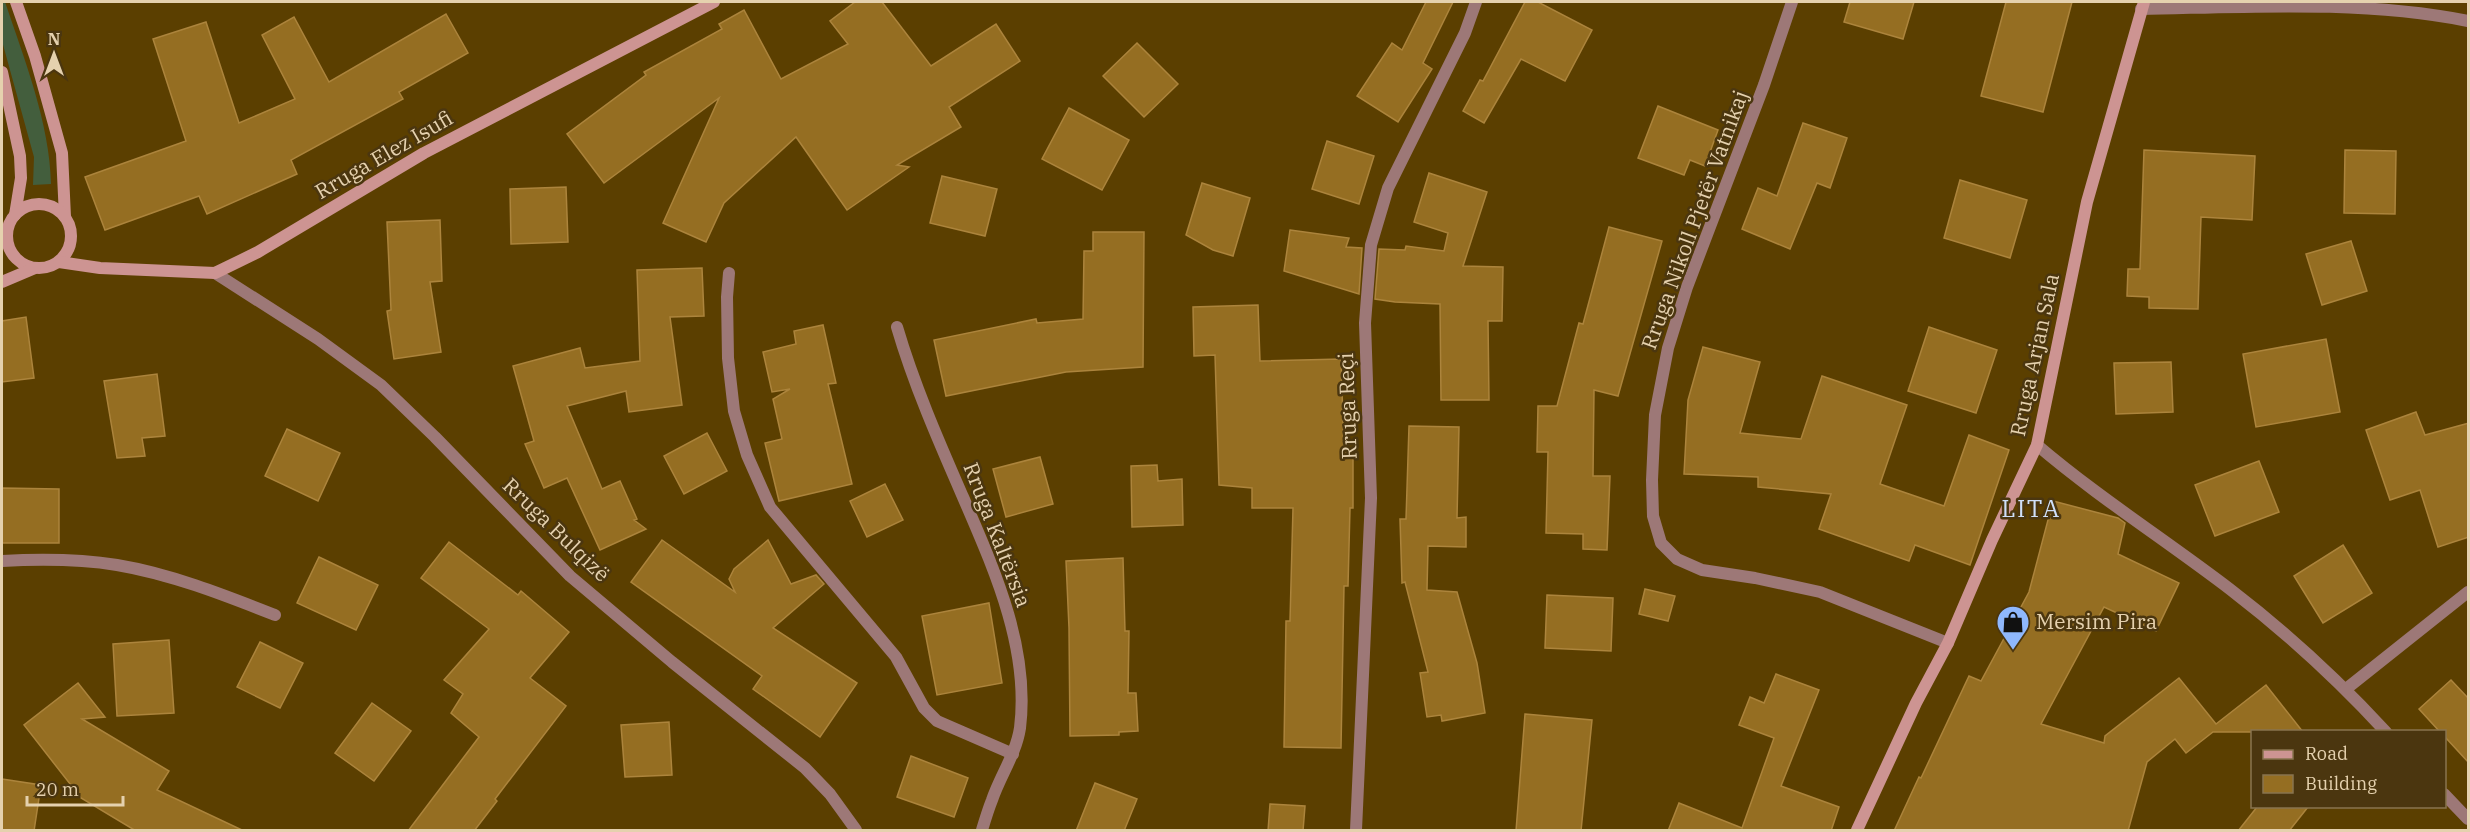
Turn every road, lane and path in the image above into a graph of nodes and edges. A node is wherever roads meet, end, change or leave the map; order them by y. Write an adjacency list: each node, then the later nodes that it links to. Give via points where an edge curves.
1 (16, 2): 9 (street, via 62,153)
2 (714, 2): 13 (street, Rruga Elez Isufi, via 444,143)
3 (1476, 2): 29 (street, Rruga Reçi, via 1465,33 1388,188 1371,245 1365,323 1371,498)
4 (1792, 2): 21 (street, Rruga Nikoll Pjetër Vatnikaj, via 1668,348 1655,415 1653,516 1662,543 1677,559 1702,570 1820,591)
5 (2142, 5): 6 (street, via 2373,7); 17 (street, Rruga Arjan Sala, via 2087,202)
6 (2469, 21)
7 (2, 72): 8 (street, via 20,156)
8 (15, 215): 9 (street, via 41,204); 10 (street)
9 (65, 217): 11 (street, via 70,226 70,245)
10 (5, 234): 12 (street, via 17,259)
11 (59, 262): 12 (street); 13 (street, Rruga Elez Isufi, via 100,268)
12 (35, 268): 15 (street)
13 (215, 273): 27 (street, Rruga Bulqizë, via 381,385 570,576 805,768 830,794)
14 (729, 273): 24 (street, via 728,358 734,411 747,455 770,507 896,657 924,708 937,721)
15 (2, 282)
16 (897, 327): 24 (street, Rruga Kaltërsia, via 939,440 1000,584 1013,633 1022,699 1020,730)
17 (2037, 446): 21 (street, Rruga Arjan Sala); 22 (street, via 2231,590)
18 (2, 561): 20 (street, via 39,559 116,565 201,587)
19 (2469, 592): 22 (street)
20 (275, 615)
21 (1948, 643): 30 (street, Rruga Arjan Sala)
22 (2346, 689): 23 (street)
23 (2384, 730)
24 (1012, 754): 28 (street, Rruga Kaltërsia)
25 (2446, 795): 26 (street)
26 (2469, 819)
27 (856, 831)
28 (982, 831)
29 (1356, 831)
30 (1857, 831)

